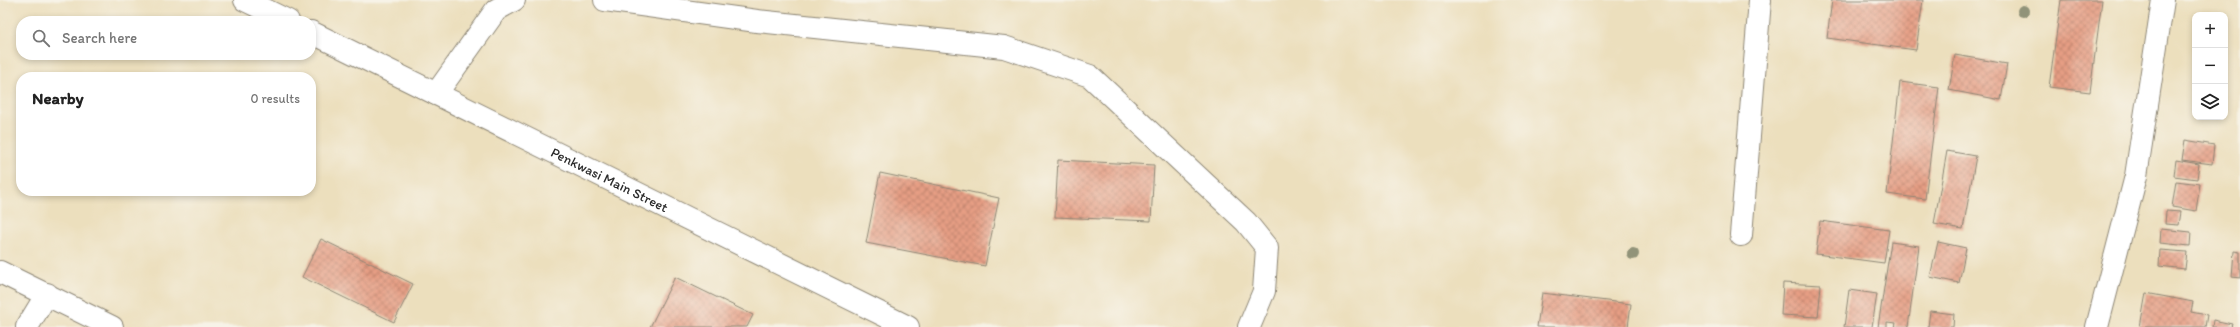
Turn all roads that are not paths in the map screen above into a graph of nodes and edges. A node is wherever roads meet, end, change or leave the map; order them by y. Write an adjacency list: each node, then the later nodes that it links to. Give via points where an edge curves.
1 (245, 0): 6 (street)
2 (514, 0): 8 (street, via 496,10)
3 (605, 0): 15 (street, via 757,21 1004,47 1090,76 1246,222 1267,248 1264,291)
4 (1760, 0): 9 (street)
5 (2163, 0): 16 (street, via 2136,176)
6 (278, 16)
7 (316, 34): 8 (street, Penkwasi Main Street)
8 (436, 94): 14 (street, Penkwasi Main Street)
9 (1741, 235)
10 (0, 272): 11 (street)
11 (47, 294): 12 (street); 13 (street)
12 (27, 327)
13 (112, 327)
14 (908, 327)
15 (1249, 327)
16 (2097, 327)

